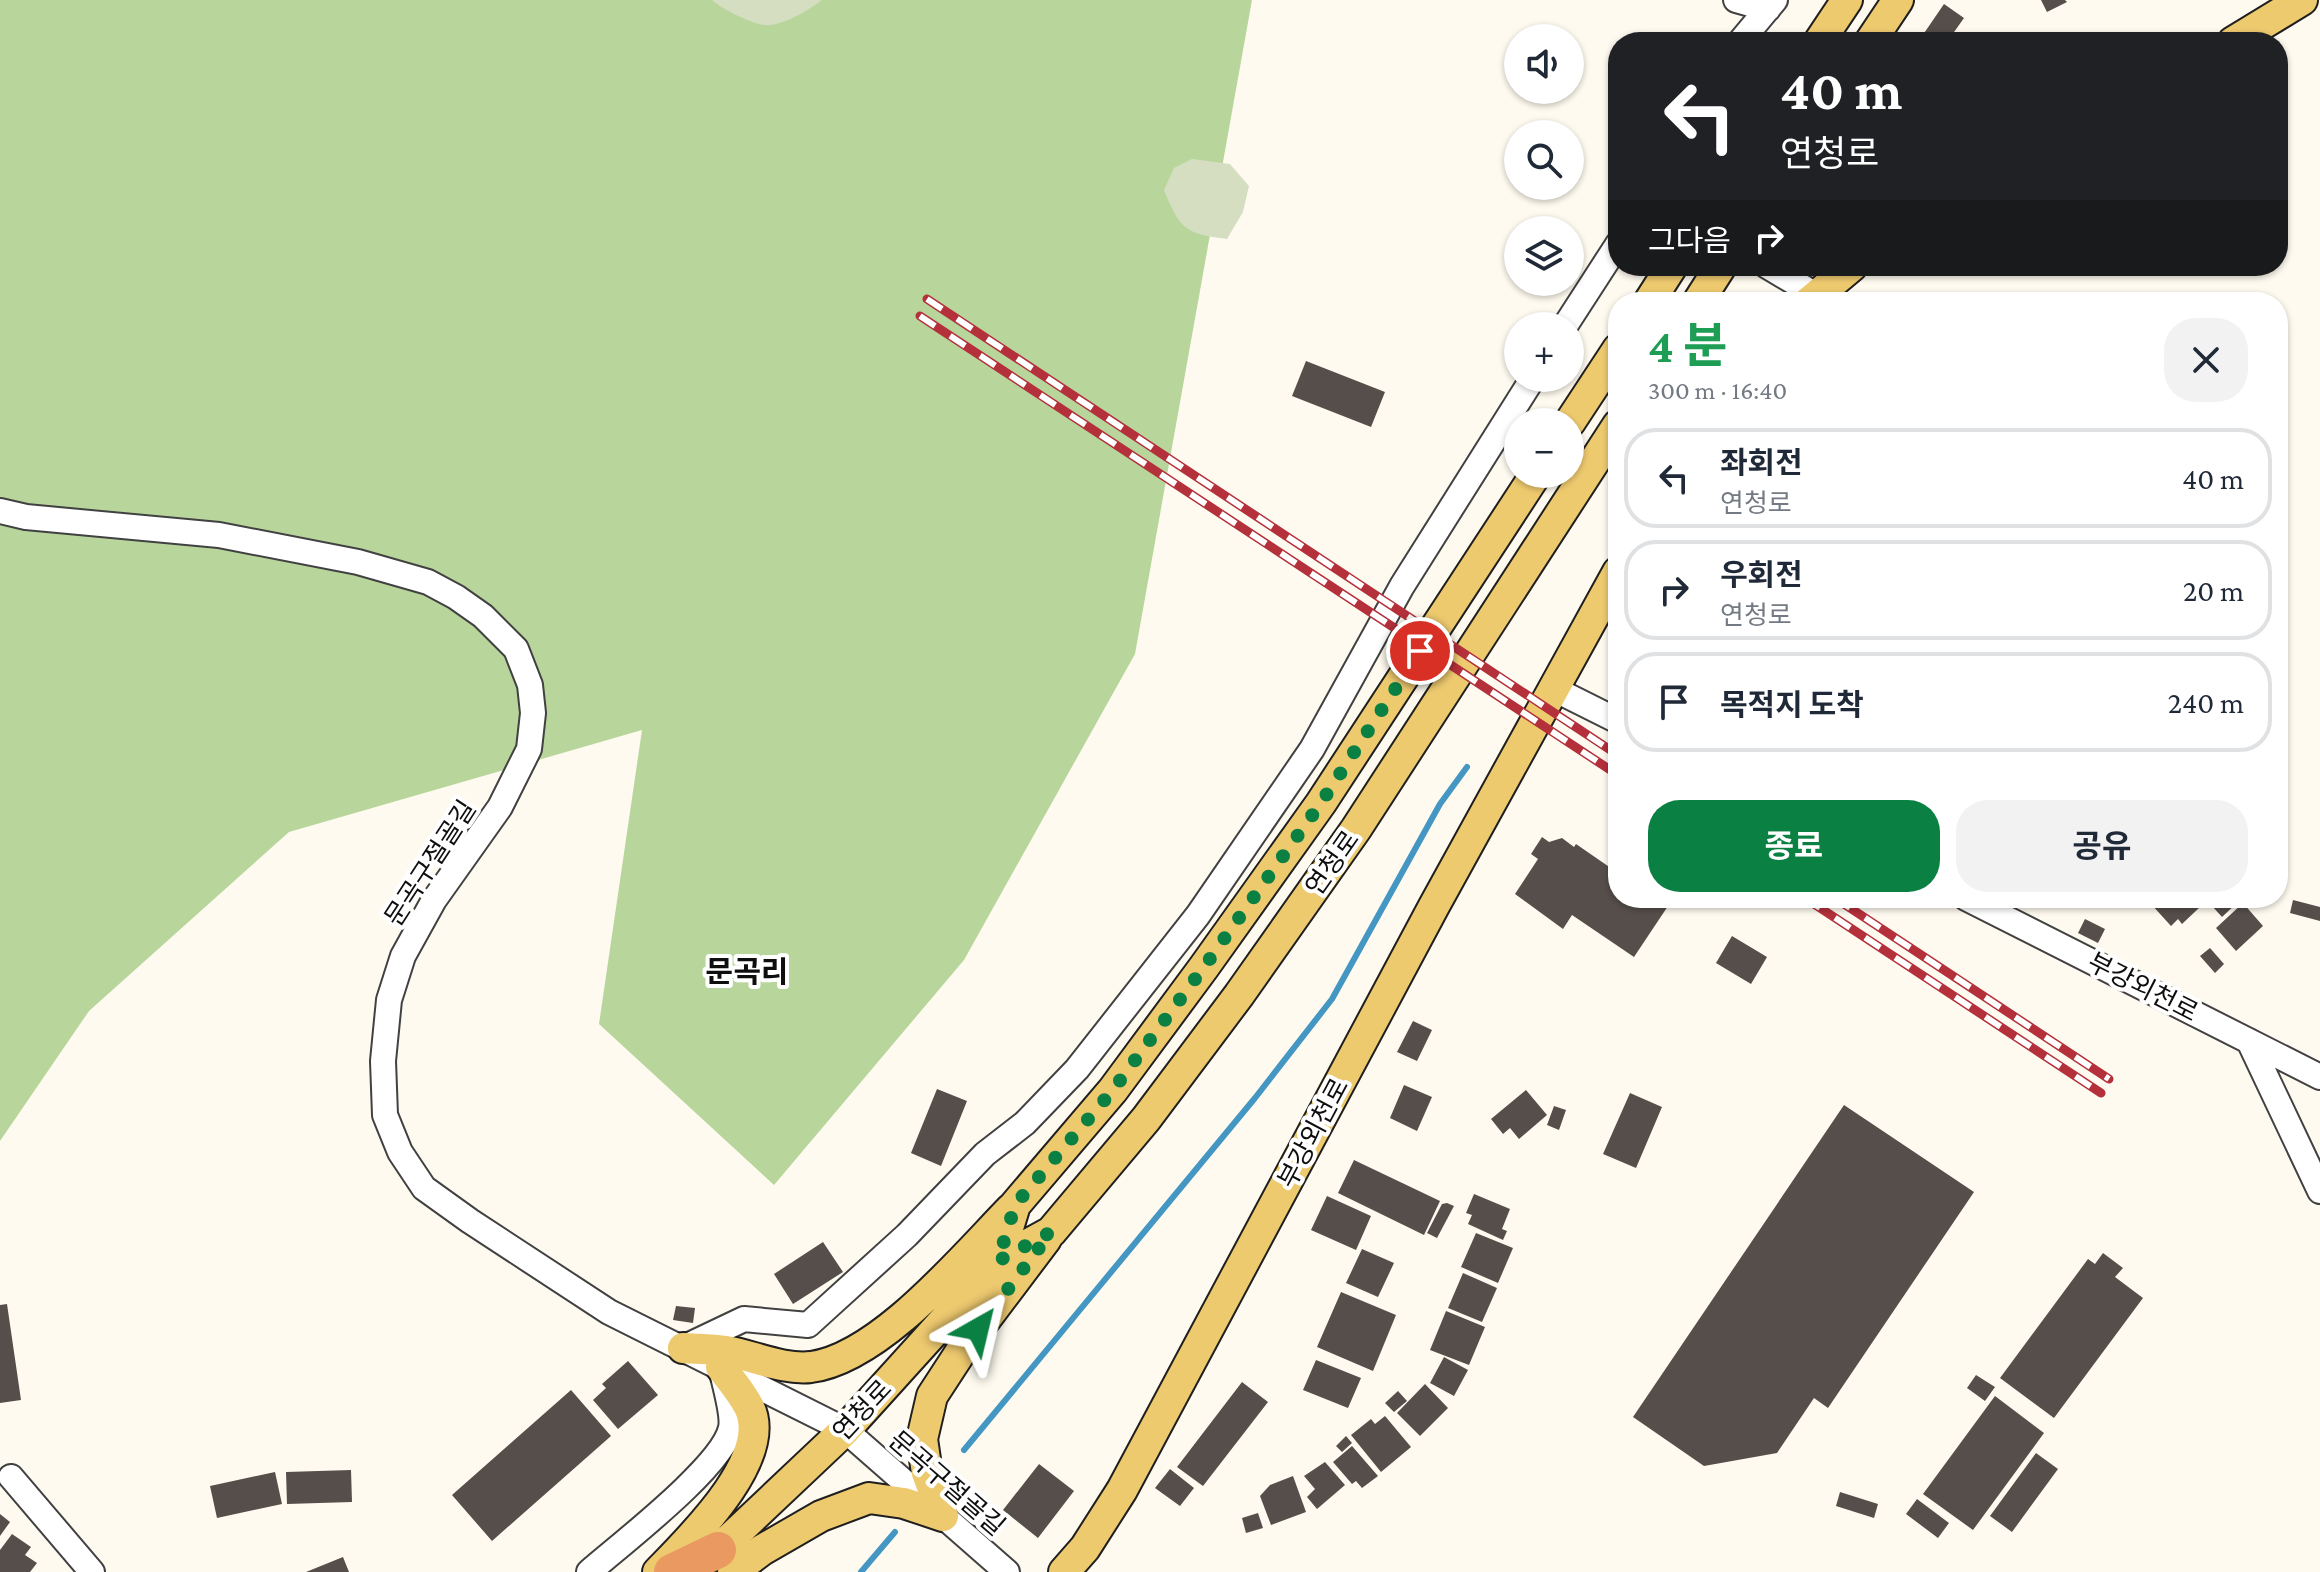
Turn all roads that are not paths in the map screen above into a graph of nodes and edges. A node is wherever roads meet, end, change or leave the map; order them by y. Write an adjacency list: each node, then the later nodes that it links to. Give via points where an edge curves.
1 (1736, 0): 5 (street)
2 (1847, 0): 7 (main road)
3 (1898, 0): 8 (main road)
4 (2302, 0): 9 (main road)
5 (1772, 5): 6 (street)
6 (1749, 32)
7 (1826, 32)
8 (1877, 32)
9 (2249, 32)
10 (1608, 259): 15 (street)
11 (1781, 276): 13 (street)
12 (1840, 276): 14 (main road)
13 (1802, 292)
14 (1820, 292)
15 (1574, 312)
16 (1608, 364): 18 (main road)
17 (1524, 392): 32 (street, via 1402,586 1312,749 1198,915 1077,1069 808,1325 744,1319)
18 (1579, 408)
19 (1608, 440): 30 (main road, 연청로, via 1356,829 1146,1119)
20 (1527, 488): 29 (main road, 연청로, via 1249,904 1113,1090)
21 (0, 511): 32 (street, 문곡구절골길, via 219,535 358,562 428,582 456,597 516,649 530,685 529,749 500,807 434,900 403,956 389,1000 385,1115 400,1152 424,1188 609,1312)
22 (1608, 590): 23 (main road, 부강외천로)
23 (1554, 689): 24 (street); 43 (main road, 부강외천로, via 1122,1490)
24 (1608, 716)
25 (1986, 908): 26 (street, 부강외천로)
26 (2249, 1041): 27 (street, 부강외천로); 28 (street)
27 (2320, 1077)
28 (2320, 1191)
29 (1015, 1205): 31 (main road, 연청로); 32 (main road, via 918,1301 871,1342 839,1360 809,1367)
30 (1051, 1232): 31 (main road, 연청로); 36 (main road, via 932,1396 922,1439 927,1473)
31 (998, 1261): 34 (main road, 연청로)
32 (683, 1348): 33 (street, 문곡구절골길)
33 (721, 1367): 34 (street, 문곡구절골길); 39 (street, via 732,1427 721,1451); 40 (main road, via 750,1409 754,1440 713,1514)
34 (845, 1430): 36 (street, 문곡구절골길); 37 (main road, 연청로)
35 (11, 1477): 38 (street)
36 (943, 1516): 37 (main road, via 869,1498 821,1516 762,1550); 42 (street, 문곡구절골길)
37 (718, 1565): 41 (highway, 연청로)
38 (92, 1572)
39 (589, 1572)
40 (658, 1572)
41 (672, 1572)
42 (1007, 1572)
43 (1064, 1572)

